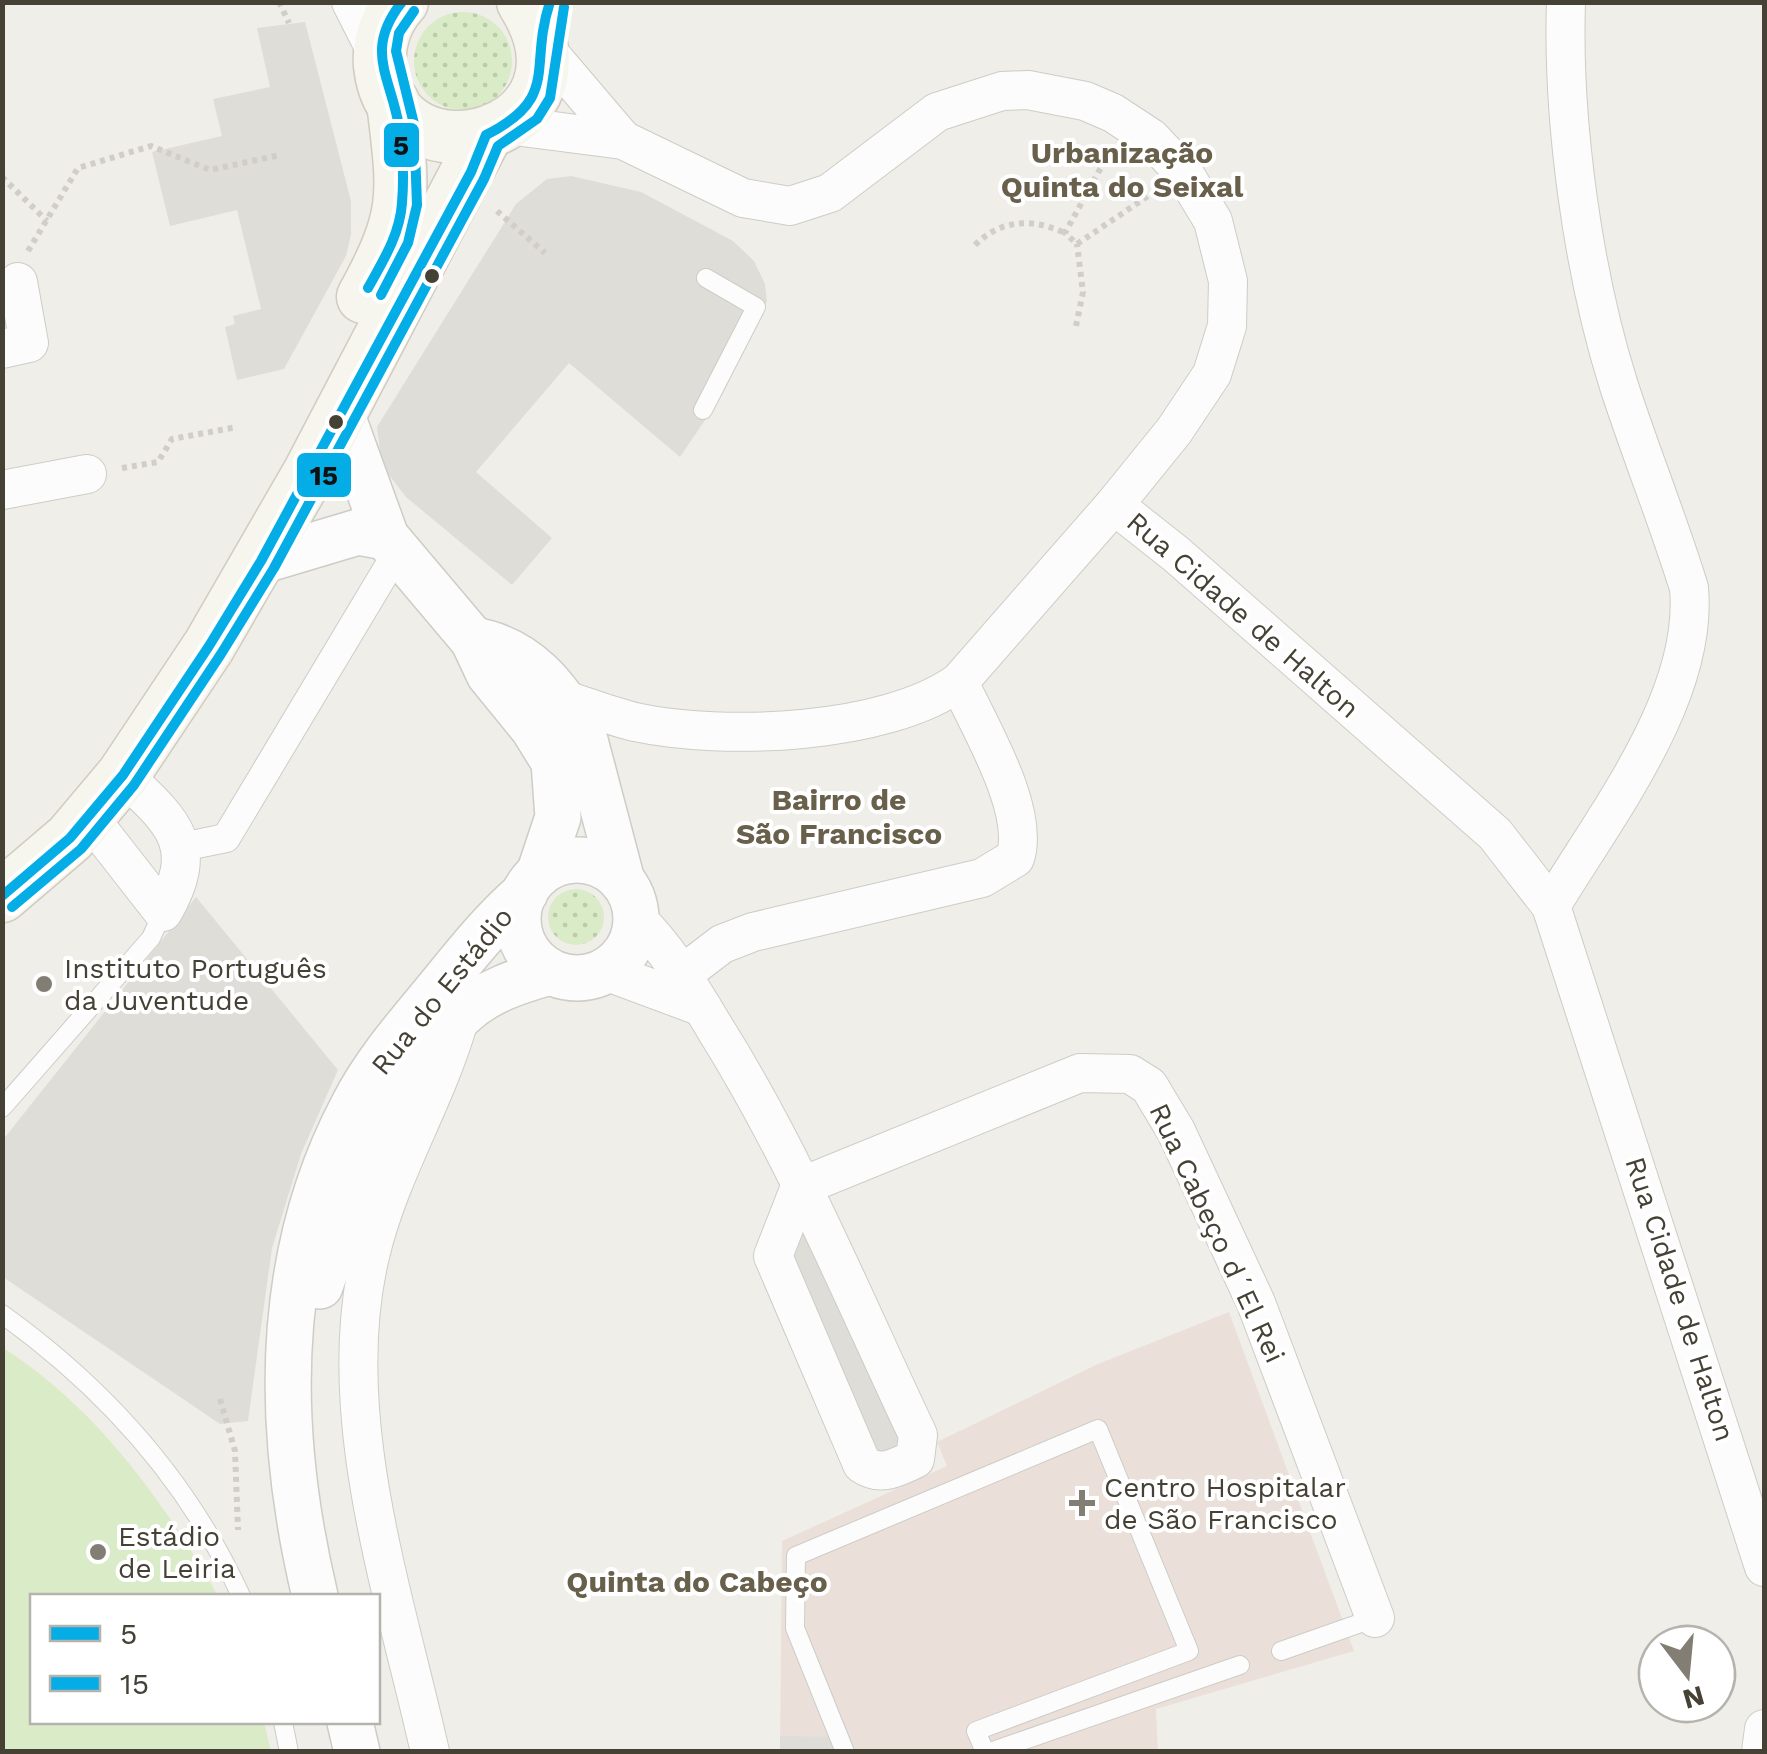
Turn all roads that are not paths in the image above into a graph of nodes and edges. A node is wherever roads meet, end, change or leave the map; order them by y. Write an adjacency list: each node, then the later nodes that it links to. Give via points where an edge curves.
1 (351, 2): 5 (street)
2 (402, 2): 5 (main road, via 384,32)
3 (1566, 2): 30 (street, via 1576,170 1593,283 1619,385 1689,588 1692,619 1678,676 1649,741)
4 (538, 19): 6 (main road, via 544,63 533,98); 7 (street, Rua Cidade de Halton)
5 (387, 80): 6 (main road, via 407,118 435,134 466,139); 12 (main road, via 401,172 400,221)
6 (497, 130): 7 (street, Rua Cidade de Halton); 12 (main road)
7 (623, 140): 16 (street, Rua Cidade de Halton, via 743,198 790,206 830,193 938,112 1002,92 1085,101 1142,132 1184,173 1213,221 1228,282 1227,326 1212,374)
8 (706, 278): 11 (lane, via 756,307)
9 (18, 282): 10 (street, via 29,343)
10 (2, 349)
11 (702, 410)
12 (319, 412): 13 (main road); 17 (street); 24 (main road, via 230,548)
13 (309, 473): 17 (street); 18 (main road)
14 (87, 474): 15 (street)
15 (2, 490)
16 (1114, 505): 20 (street); 30 (street, Rua Cidade de Halton, via 1495,834)
17 (381, 540): 18 (street); 19 (street); 25 (street, via 226,838)
18 (261, 561): 24 (main road)
19 (474, 640): 21 (street, via 510,650); 27 (street, via 489,674 554,762 558,817)
20 (960, 682): 22 (street, via 924,702 818,726 727,730); 34 (street, via 1007,789 1020,843 1015,858 982,878 752,932 722,944)
21 (562, 698): 22 (street); 23 (street, via 582,733)
22 (636, 722): 23 (street, via 604,754)
23 (594, 775): 29 (street)
24 (98, 789): 25 (street, via 168,821); 26 (main road); 28 (main road); 31 (street)
25 (182, 847): 31 (street, via 182,874)
26 (2, 857)
27 (532, 884): 29 (street, via 572,860 608,869); 32 (street, via 518,929 536,962); 37 (street, Rua do Estádio)
28 (2, 896)
29 (630, 900): 33 (street, via 628,950); 34 (street)
30 (1551, 906): 45 (street, Rua Cidade de Halton)
31 (163, 912): 38 (lane, via 151,938)
32 (550, 972): 33 (street, via 578,978); 36 (street, Rua do Estádio, via 508,985)
33 (604, 972): 35 (street)
34 (684, 973): 35 (street)
35 (702, 1007): 41 (street)
36 (460, 1016): 39 (street, Rua do Estádio, via 423,1062); 40 (street)
37 (385, 1054): 39 (street); 43 (street, Rua do Estádio, via 353,1105 323,1174 292,1302)
38 (2, 1108)
39 (382, 1136): 40 (street); 43 (street, Rua do Estádio)
40 (393, 1179): 56 (street, via 360,1316 357,1401)
41 (800, 1188): 44 (street, via 918,1435); 44 (street, via 773,1256 862,1464); 48 (street, Rua Cabeço d´El Rei, via 1080,1073 1130,1074 1149,1086 1256,1303)
42 (2, 1314): 46 (lane, via 96,1388 162,1464)
43 (287, 1378): 47 (street, Rua do Estádio, via 294,1499)
44 (908, 1485): 57 (lane, via 796,1556 795,1628); 58 (lane, via 1098,1430 1189,1650 976,1730)
45 (1764, 1567)
46 (240, 1594)
47 (315, 1594)
48 (1375, 1618): 49 (lane)
49 (1281, 1651)
50 (1240, 1666): 58 (lane)
51 (283, 1724): 54 (lane)
52 (350, 1724): 55 (street)
53 (1764, 1730): 59 (street)
54 (289, 1752)
55 (356, 1752)
56 (430, 1752)
57 (845, 1752)
58 (988, 1752)
59 (1762, 1752)

